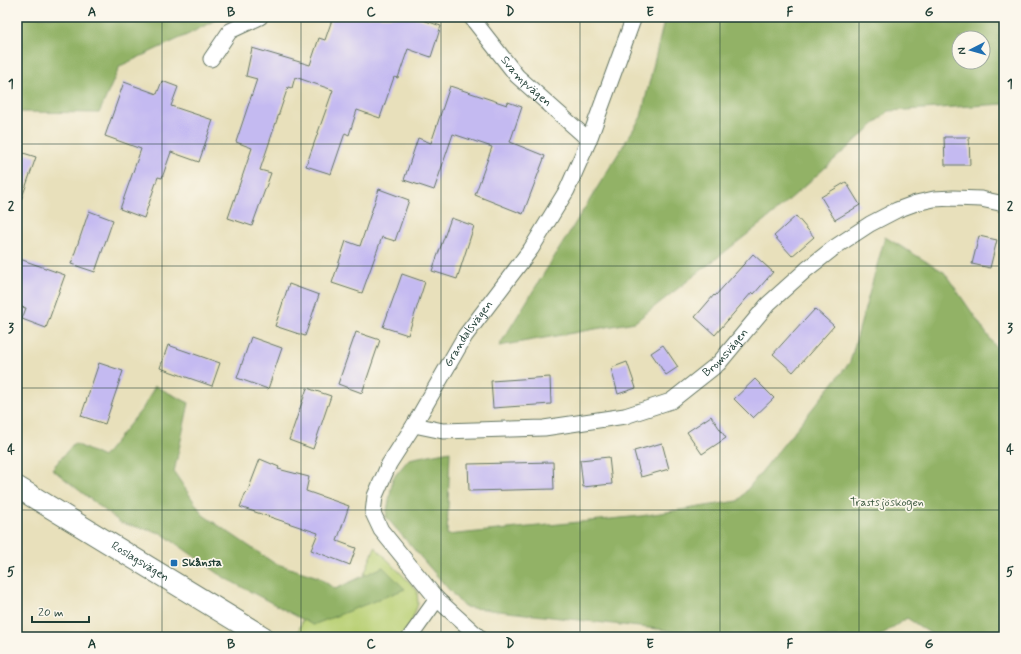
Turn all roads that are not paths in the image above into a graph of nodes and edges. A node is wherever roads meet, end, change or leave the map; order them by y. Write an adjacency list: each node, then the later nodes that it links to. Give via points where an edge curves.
1 (260, 17): 4 (street, via 230,31)
2 (471, 17): 5 (street, Svampvägen, via 517,76)
3 (634, 17): 5 (street, Grandalsvägen)
4 (211, 59)
5 (589, 140): 7 (street, Grandalsvägen, via 567,190 531,249 465,336)
6 (1004, 204): 7 (street, Bromsvägen, via 981,199 934,200 897,210 870,224 807,269 768,304 719,363 671,401 625,416 544,428 443,431)
7 (414, 424): 9 (street, Grandalsvägen, via 389,464 375,496 373,513 381,530)
8 (17, 487): 10 (main road, Roslagsvägen)
9 (437, 599): 11 (street); 12 (street, Grandalsvägen)
10 (262, 636)
11 (410, 637)
12 (479, 637)

